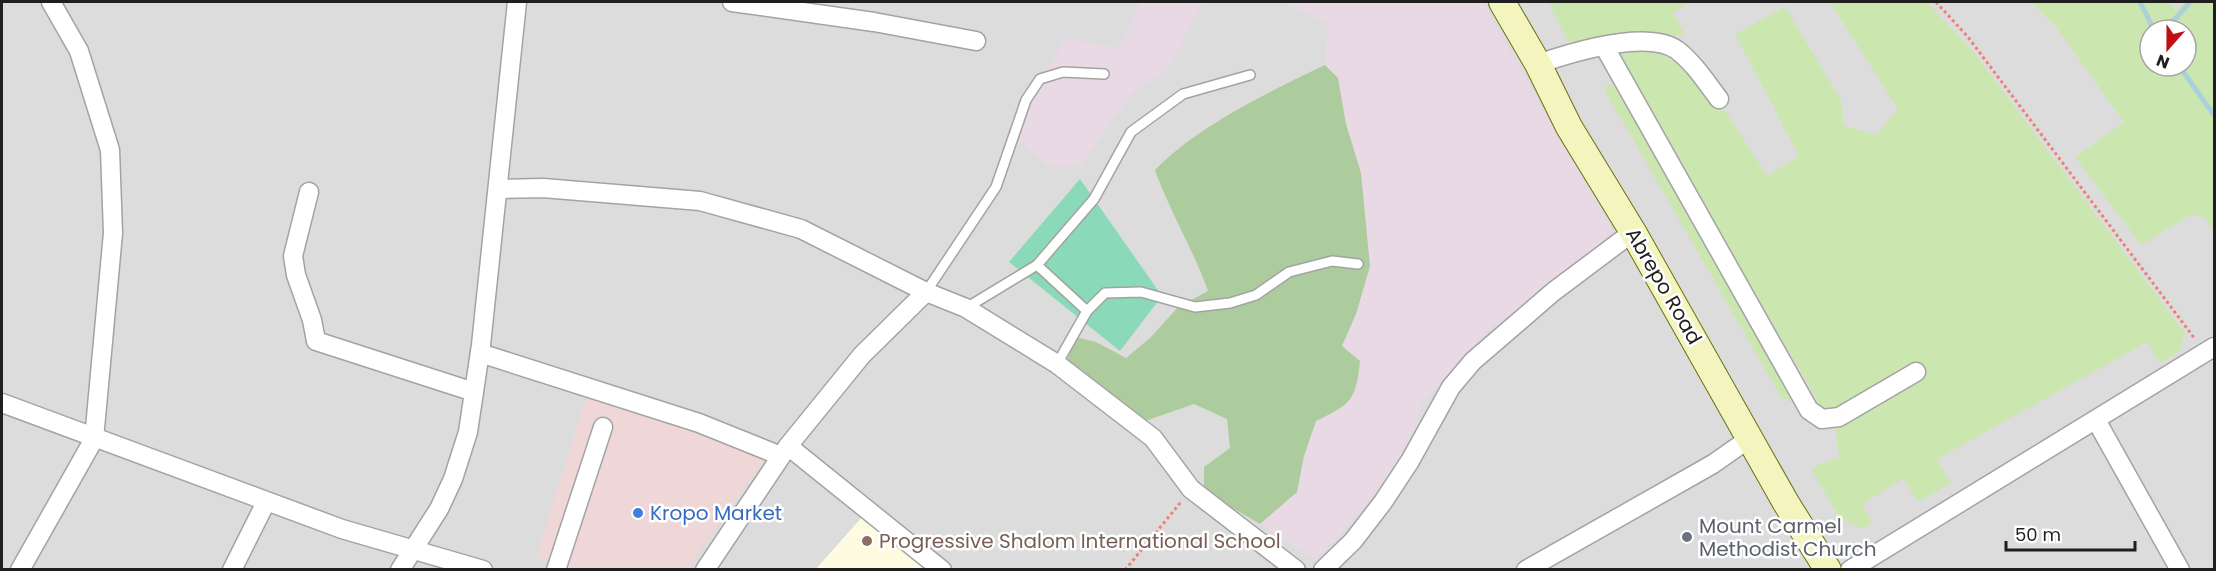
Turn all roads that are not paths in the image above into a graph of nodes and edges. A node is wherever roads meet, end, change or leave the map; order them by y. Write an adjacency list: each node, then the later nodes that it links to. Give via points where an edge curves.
1 (51, 2): 28 (street, via 79,51 110,150 112,233)
2 (517, 2): 11 (street)
3 (732, 2): 5 (street)
4 (1502, 2): 7 (main road, Abrepo Road)
5 (976, 41)
6 (1604, 46): 7 (street); 10 (street, via 1657,41 1675,49); 22 (street, via 1809,410 1822,419 1839,417)
7 (1538, 64): 13 (main road, Abrepo Road, via 1569,127)
8 (1104, 74): 16 (lane, via 1063,72 1040,79 1026,100 996,187)
9 (1250, 75): 15 (lane, via 1183,94 1131,132 1094,199)
10 (1719, 99)
11 (499, 189): 16 (street, via 543,188 700,201 801,229); 20 (street)
12 (309, 192): 23 (street, via 293,256 316,341)
13 (1633, 232): 27 (main road, Abrepo Road); 40 (street, via 1553,292 1473,361 1451,387 1383,502 1353,541)
14 (1359, 264): 18 (lane, via 1332,261 1289,272 1256,295 1230,303 1195,307 1141,292 1105,293)
15 (1037, 265): 17 (lane); 18 (lane)
16 (926, 292): 17 (street); 29 (street, via 862,355)
17 (966, 308): 21 (street)
18 (1087, 311): 21 (lane)
19 (2210, 350): 25 (street)
20 (480, 353): 23 (street); 29 (street)
21 (1057, 364): 39 (street, via 1153,438 1191,489)
22 (1916, 372)
23 (474, 393): 31 (street, via 468,432 453,479 439,509)
24 (2, 403): 28 (street)
25 (2096, 420): 43 (street); 44 (street)
26 (603, 427): 36 (street)
27 (1750, 438): 41 (street, via 1713,464); 42 (main road, Abrepo Road)
28 (94, 439): 30 (street); 32 (street)
29 (784, 451): 37 (street); 38 (street)
30 (266, 502): 31 (street); 33 (street)
31 (412, 548): 34 (street); 35 (street)
32 (20, 570)
33 (232, 570)
34 (400, 570)
35 (483, 570)
36 (556, 570)
37 (705, 570)
38 (942, 570)
39 (1296, 570)
40 (1323, 570)
41 (1526, 570)
42 (1828, 570)
43 (1850, 570)
44 (2180, 570)

